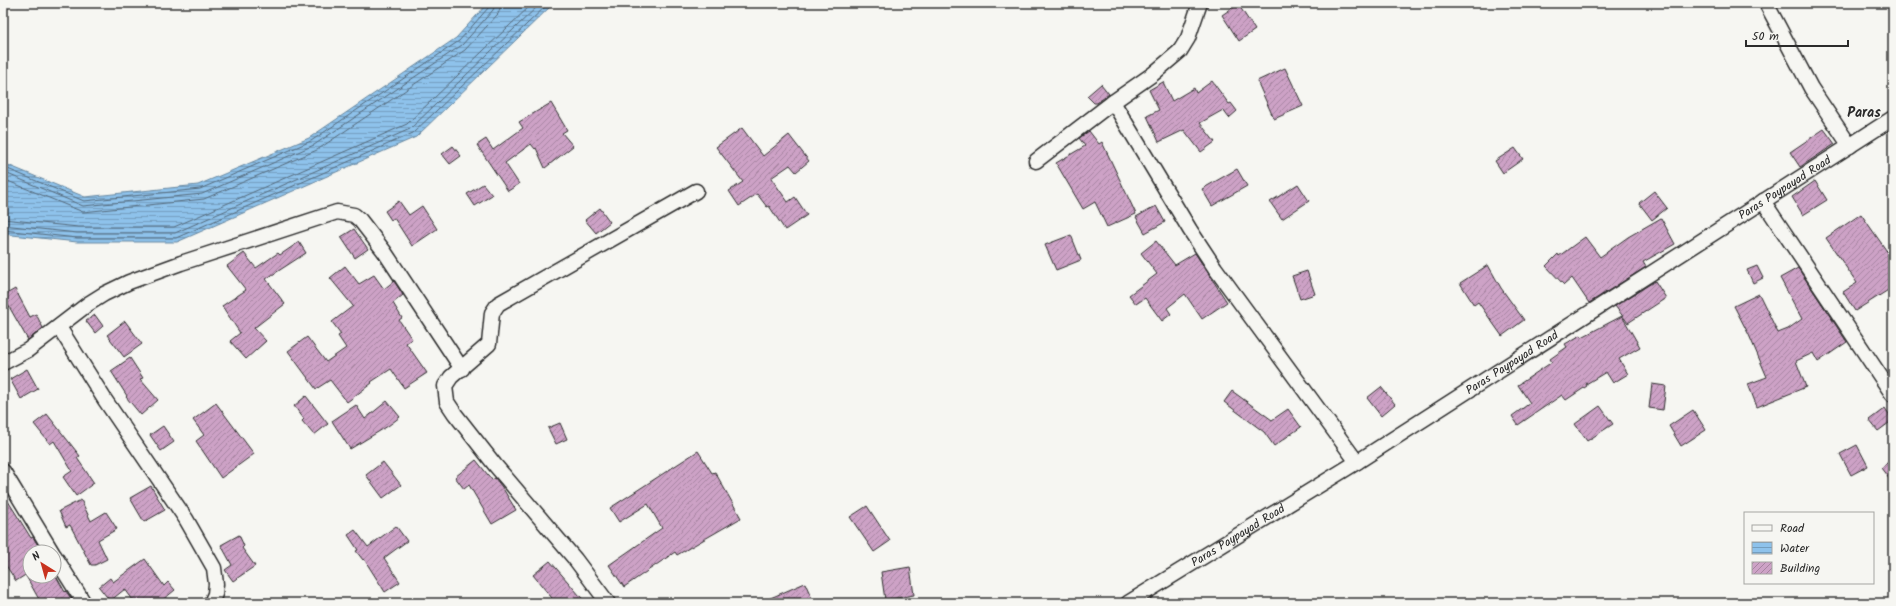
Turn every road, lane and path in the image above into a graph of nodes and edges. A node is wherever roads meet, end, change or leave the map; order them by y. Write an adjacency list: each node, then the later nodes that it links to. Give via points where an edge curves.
1 (1200, 3): 3 (street, via 1180,51)
2 (1766, 3): 5 (street, via 1811,88)
3 (1113, 102): 6 (street); 13 (street, via 1211,261)
4 (1893, 118): 5 (street, Paras Paypayad Road)
5 (1850, 146): 8 (street, Paras Paypayad Road)
6 (1036, 161)
7 (696, 191): 11 (street, via 498,304 492,313 489,344)
8 (1763, 201): 12 (street); 13 (street, Paras Paypayad Road)
9 (60, 327): 10 (street, via 18,356); 11 (street, via 88,304 129,282 315,218 337,212 347,213 360,220 384,251); 18 (street, via 105,400 186,519 214,568 216,589)
10 (3, 363)
11 (462, 369): 19 (street, via 451,376 445,386 448,402 495,465 575,558)
12 (1893, 395)
13 (1357, 462): 20 (street, Paras Paypayad Road)
14 (3, 471): 15 (street)
15 (47, 544)
16 (62, 568): 17 (street)
17 (84, 603)
18 (211, 603)
19 (608, 603)
20 (1128, 603)

